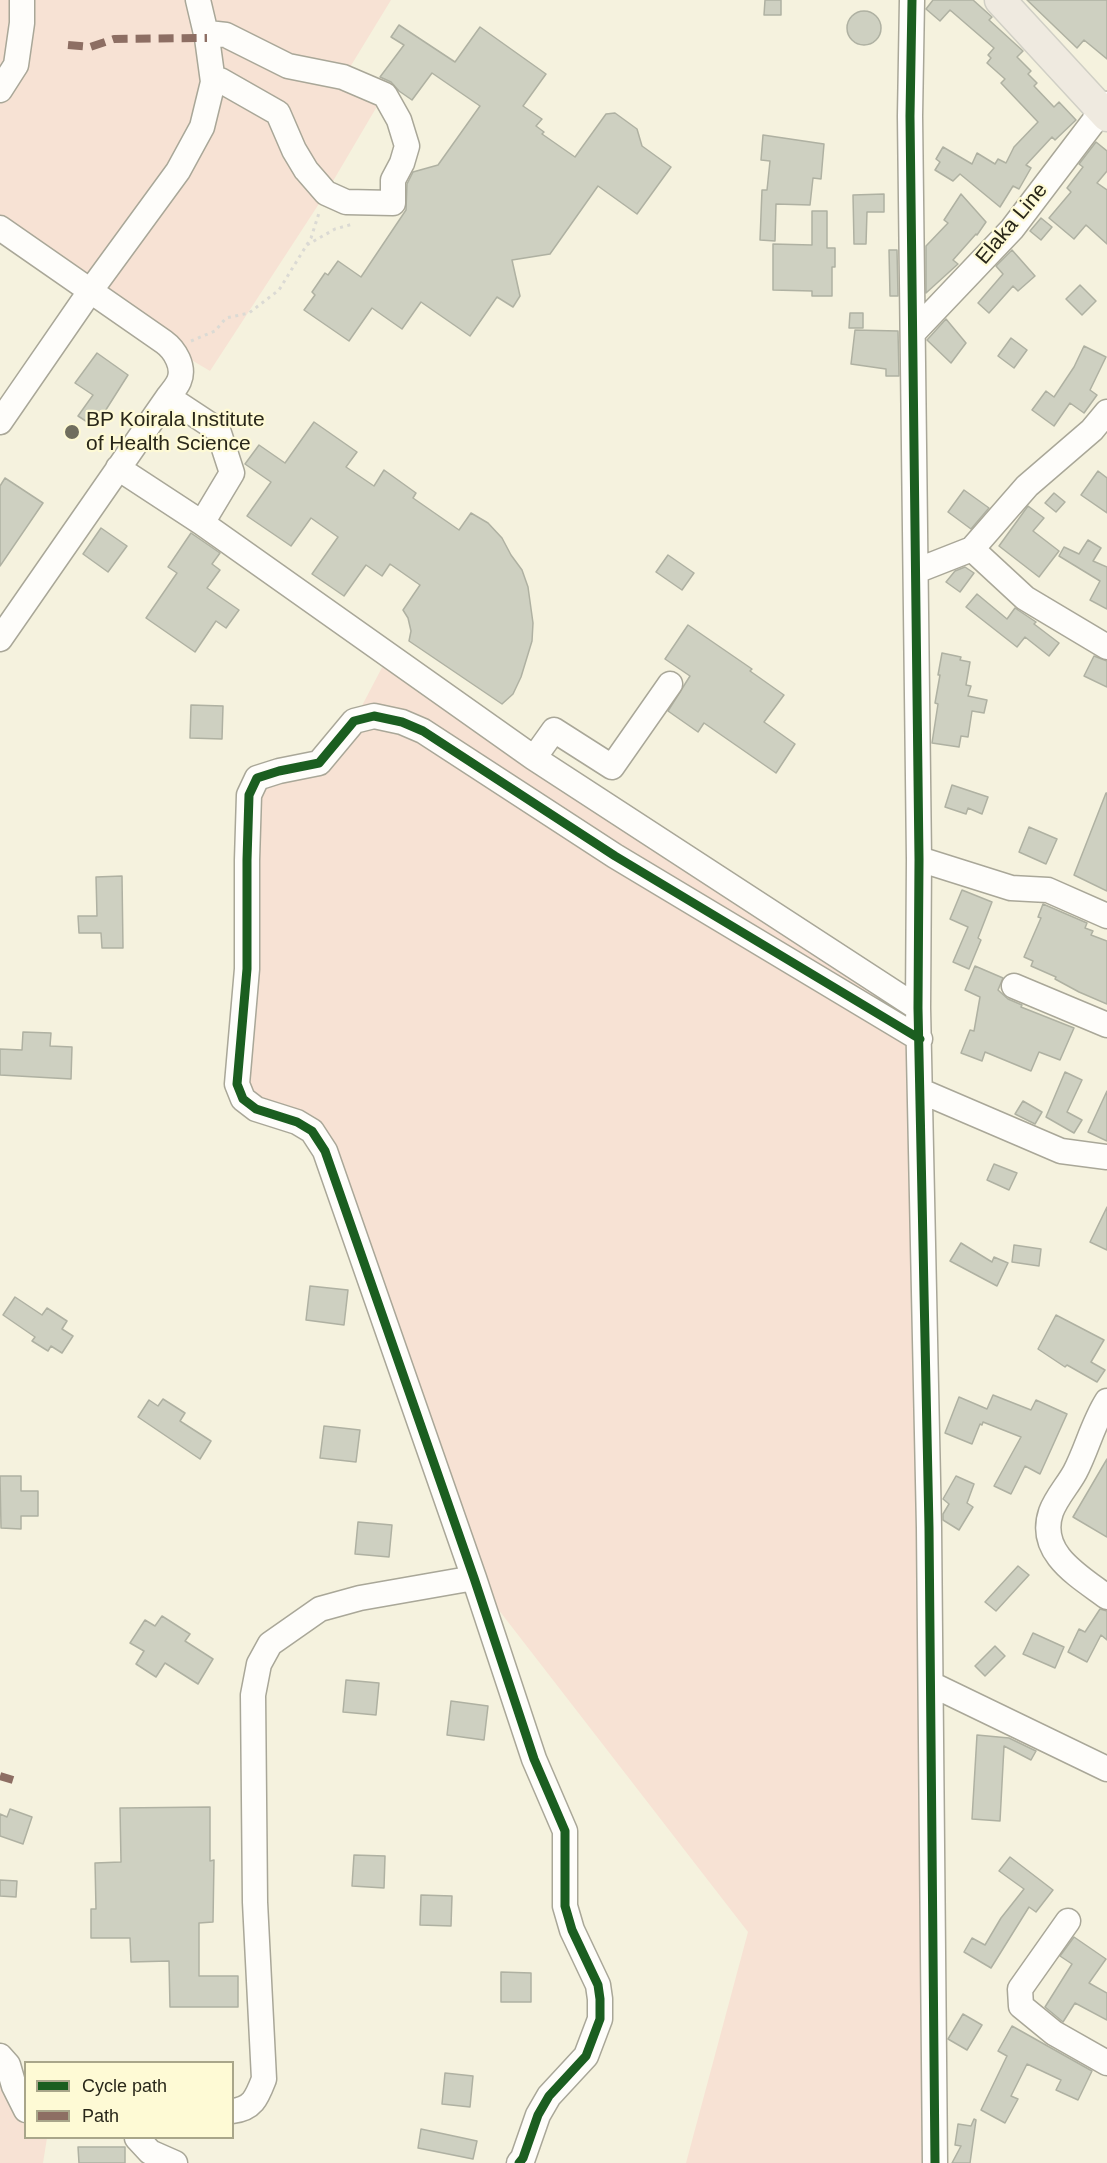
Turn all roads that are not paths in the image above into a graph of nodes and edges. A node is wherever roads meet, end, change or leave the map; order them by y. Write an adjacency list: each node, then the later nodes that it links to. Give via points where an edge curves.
1 (22, 0): 7 (street, via 16,65)
2 (198, 0): 5 (street)
3 (912, 0): 11 (street)
4 (1000, 0): 8 (main road)
5 (207, 38): 6 (street); 6 (street, via 208,33 225,35 288,66 344,77 385,95 407,146 393,180 393,202 346,202 326,193 306,170 278,113 220,80)
6 (213, 82): 10 (street, via 202,127 178,171)
7 (0, 90)
8 (1105, 110): 11 (street, Elaka Line, via 1012,228)
9 (0, 228): 10 (street)
10 (91, 290): 12 (street, via 173,349 181,373); 14 (street)
11 (914, 332): 18 (street)
12 (168, 397): 15 (street); 16 (street, via 218,430 232,473)
13 (1107, 412): 17 (street, via 1092,430 1027,486)
14 (0, 422)
15 (118, 468): 16 (street); 19 (street)
16 (202, 523): 22 (street)
17 (972, 549): 18 (street); 20 (street, via 1025,598)
18 (916, 571): 23 (street)
19 (0, 639)
20 (1107, 647)
21 (670, 684): 22 (street, via 612,767 554,730)
22 (534, 758): 26 (street)
23 (920, 859): 24 (street, via 1011,888 1048,890); 26 (street)
24 (1107, 916)
25 (1014, 986): 27 (street)
26 (918, 1008): 28 (street)
27 (1107, 1025)
28 (920, 1039): 29 (street); 32 (street, via 615,856 423,731 402,722 374,716 354,721 319,764 257,778 249,795 247,969 237,1084 243,1099 256,1109 305,1126 325,1151)
29 (921, 1092): 30 (street, via 1061,1151); 34 (street)
30 (1107, 1157)
31 (1107, 1401): 33 (street, via 1076,1471 1051,1511 1047,1532 1052,1549)
32 (474, 1578): 40 (street, via 320,1609 270,1644 259,1664 253,1695 255,1890 264,2079 257,2098 244,2110); 43 (street, via 534,1759 565,1831 565,1906 598,1985 600,1999 600,2019 586,2056 549,2096)
33 (1107, 1597)
34 (931, 1684): 35 (street); 44 (street)
35 (1107, 1769)
36 (1068, 1922): 38 (street, via 1020,1989 1021,2006 1054,2033)
37 (0, 2056): 39 (street, via 8,2065)
38 (1107, 2063)
39 (24, 2106)
40 (234, 2111)
41 (138, 2139): 42 (street, via 150,2152)
42 (175, 2163)
43 (519, 2163)
44 (935, 2163)

